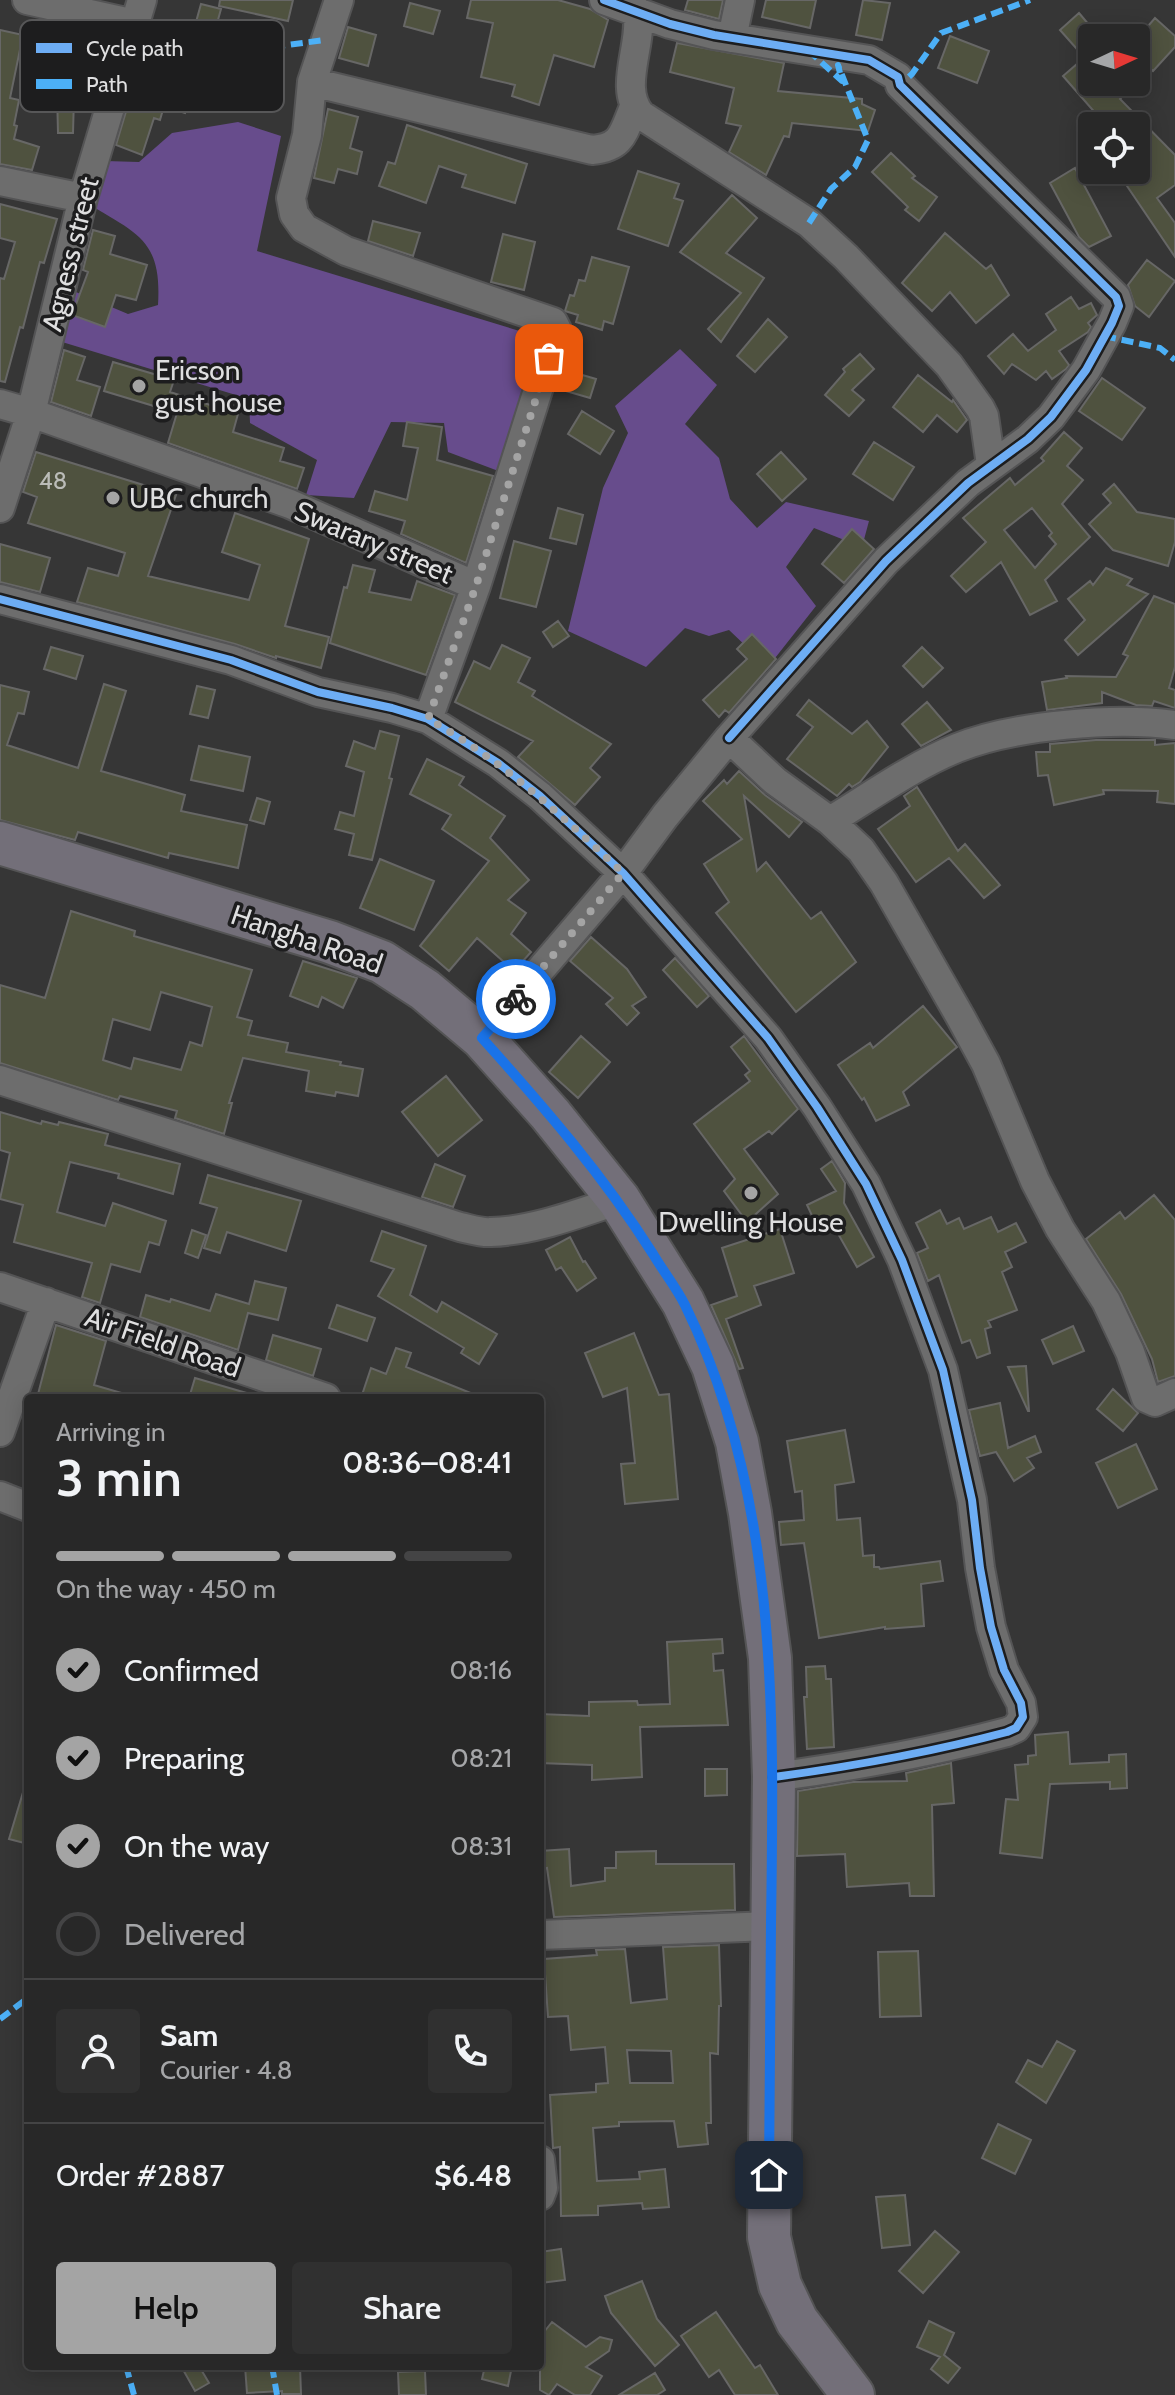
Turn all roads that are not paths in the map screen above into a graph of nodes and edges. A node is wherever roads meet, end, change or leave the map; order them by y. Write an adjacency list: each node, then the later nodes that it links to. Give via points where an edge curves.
1 (27, 0): 5 (street)
2 (339, 0): 7 (street)
3 (740, 0): 6 (street)
4 (623, 4): 6 (street, via 670,24); 8 (street, via 640,23 631,91)
5 (139, 12)
6 (732, 38): 14 (street, via 869,60 898,77 900,85 1116,297 1119,306 1112,323 1065,400 1028,439)
7 (312, 82): 8 (street, via 592,150 618,143); 16 (street, via 307,135 291,198 304,228 346,251 556,325)
8 (634, 107): 14 (street, via 809,223 846,257 949,365 980,408)
9 (109, 112): 11 (street, Agness street)
10 (0, 181): 11 (street)
11 (83, 198): 13 (street, Agness street)
12 (0, 404): 13 (street, Swarary street)
13 (31, 413): 15 (street, Agness street); 16 (street, Swarary street, via 290,504)
14 (991, 465): 20 (street, via 886,561)
15 (0, 508)
16 (476, 586): 18 (street)
17 (0, 599): 18 (street)
18 (428, 719): 23 (street, via 540,796)
19 (1175, 725): 21 (street, via 1110,723 995,737 957,748)
20 (729, 738): 21 (street, via 775,781); 23 (street)
21 (830, 821): 29 (street, via 861,850 884,883 961,1018 1035,1181 1112,1313 1146,1398 1155,1402)
22 (0, 843): 24 (highway, Hangha Road, via 382,962)
23 (623, 873): 24 (street); 34 (street, via 768,1038 866,1184 902,1260 943,1370 972,1500 991,1627 1021,1703 1023,1717 1007,1732 878,1763)
24 (482, 1038): 26 (highway, Hangha Road)
25 (0, 1080): 26 (street, via 460,1227 489,1232 520,1228)
26 (619, 1200): 34 (highway, Hangha Road, via 683,1302 713,1366 737,1442 770,1658)
27 (0, 1287): 28 (street, Air Field Road)
28 (46, 1302): 30 (street, Air Field Road); 31 (street)
29 (1175, 1393)
30 (314, 1394)
31 (0, 1432)
32 (0, 1496): 33 (street)
33 (24, 1505)
34 (774, 1777): 35 (highway, Hangha Road)
35 (771, 1926): 36 (street); 37 (highway, Hangha Road, via 769,2237 780,2285 797,2321)
36 (544, 1935)
37 (853, 2395)

